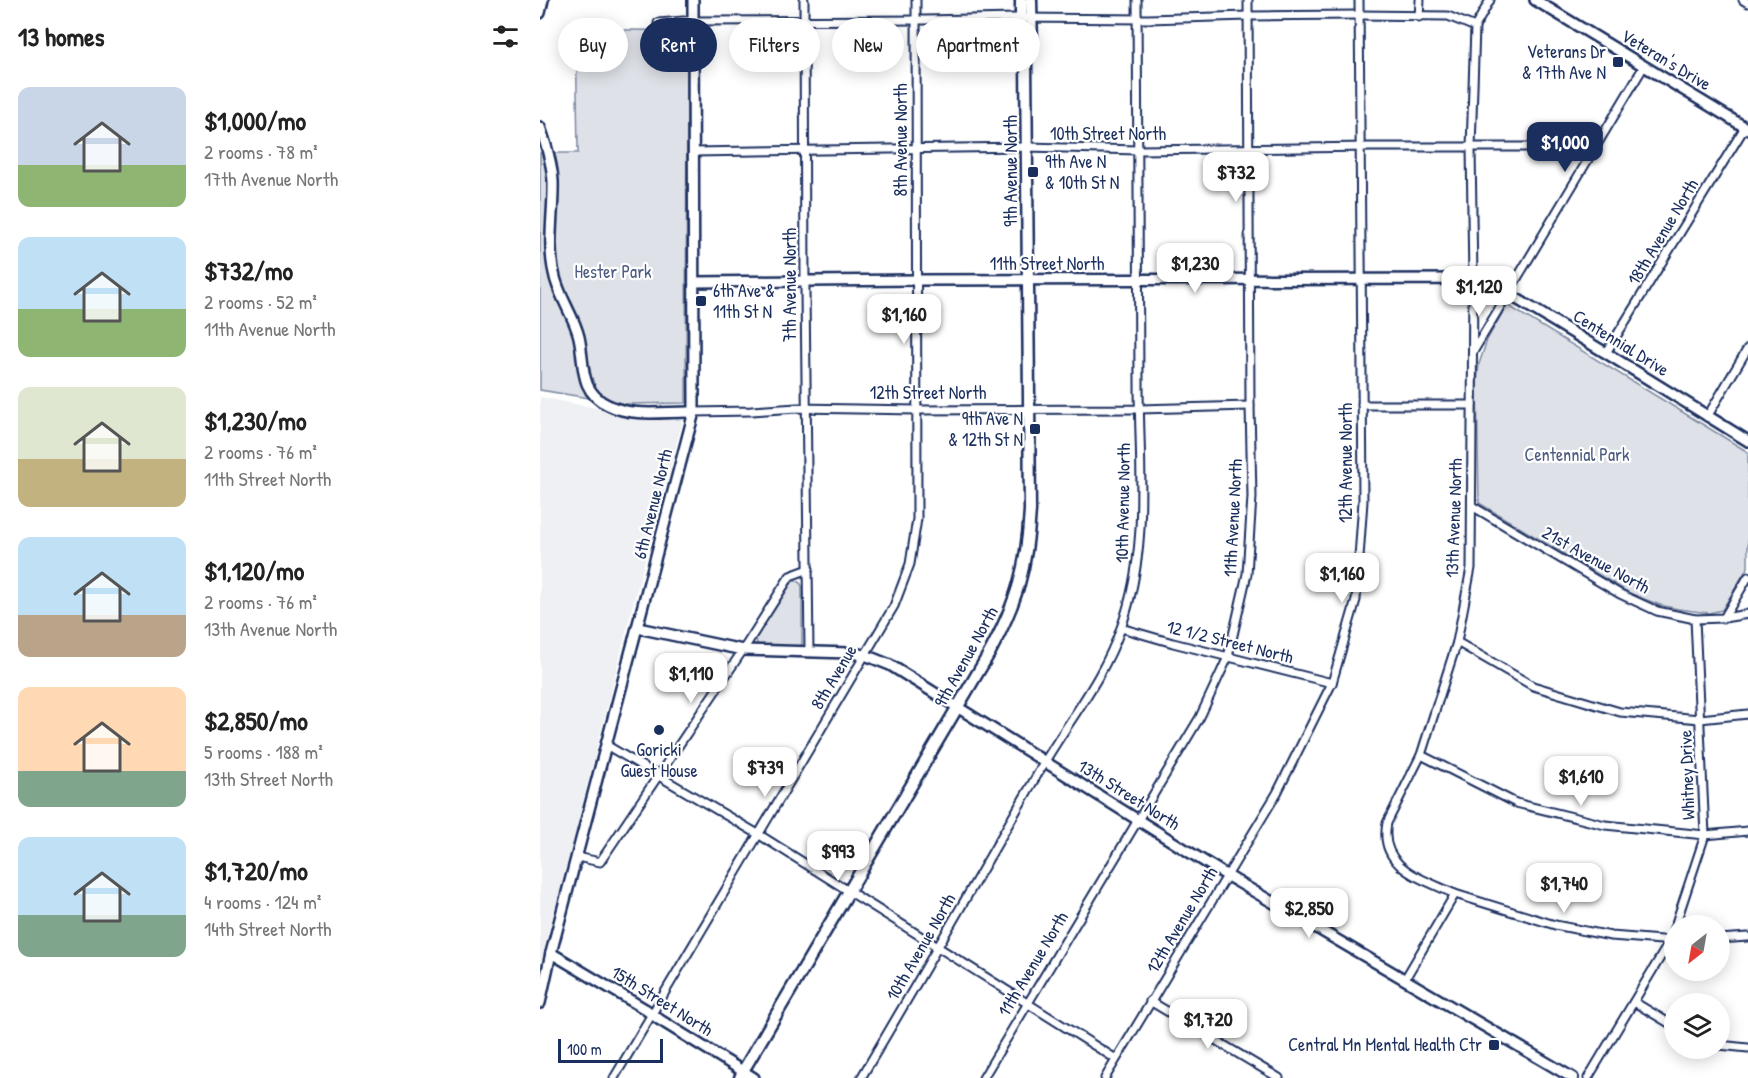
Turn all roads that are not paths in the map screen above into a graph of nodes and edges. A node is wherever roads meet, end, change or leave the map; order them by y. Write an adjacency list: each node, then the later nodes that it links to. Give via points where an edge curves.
1 (543, 0): 15 (street)
2 (693, 0): 19 (street, 6th Avenue North)
3 (804, 0): 20 (street, 7th Avenue North)
4 (916, 0): 21 (street, 8th Avenue North)
5 (1021, 0): 22 (main road, 9th Avenue North)
6 (1031, 0): 22 (main road, 9th Avenue North)
7 (1137, 0): 24 (street, 10th Avenue North)
8 (1248, 0): 17 (street, 11th Avenue North)
9 (1359, 0): 16 (street, 12th Avenue North)
10 (1420, 0): 18 (street)
11 (1490, 0): 27 (street)
12 (1535, 0): 28 (street, Veteran's Drive)
13 (1743, 0): 14 (street)
14 (1748, 3)
15 (540, 13)
16 (1359, 15): 17 (street); 18 (street); 36 (street, 12th Avenue North)
17 (1248, 16): 24 (street); 39 (street, 11th Avenue North)
18 (1419, 16): 27 (street, via 1448,16)
19 (693, 18)
20 (804, 18)
21 (916, 18)
22 (1026, 18)
23 (1040, 18): 24 (street)
24 (1137, 19): 42 (street, 10th Avenue North)
25 (820, 20): 26 (street)
26 (916, 20)
27 (1475, 27): 38 (street, 13th Avenue North)
28 (1644, 66): 34 (street, Veteran's Drive); 37 (street)
29 (693, 72): 43 (street, 6th Avenue North)
30 (804, 72): 40 (street, 7th Avenue North)
31 (916, 72): 41 (street, 8th Avenue North)
32 (1026, 72): 35 (main road, 9th Avenue North)
33 (540, 127): 63 (street, 12th Street North, via 553,179 554,273 579,336 584,375 591,392 607,405 637,413)
34 (1746, 128): 55 (street, 18th Avenue North)
35 (1028, 147): 41 (street, 10th Street North); 42 (street, 10th Street North); 47 (main road, 9th Avenue North)
36 (1360, 147): 38 (street, 10th Street North); 39 (street, 10th Street North); 44 (street, 12th Avenue North)
37 (1595, 147): 38 (street, 10th Street North); 52 (street)
38 (1470, 148): 45 (street, 13th Avenue North)
39 (1248, 149): 42 (street, 10th Street North); 49 (street, 11th Avenue North)
40 (804, 150): 41 (street, 10th Street North); 43 (street, 10th Street North); 51 (street, 7th Avenue North)
41 (916, 150): 46 (street, 8th Avenue North)
42 (1138, 150): 48 (street, 10th Avenue North)
43 (693, 152): 50 (street, 6th Avenue North)
44 (1361, 279): 45 (street, 11th Street North); 49 (street, 11th Street North); 56 (street, 12th Avenue North)
45 (1473, 279): 52 (street, Centennial Drive); 54 (street, 13th Avenue North)
46 (916, 280): 47 (street, 11th Street North); 51 (street, 11th Street North); 61 (street, 8th Avenue)
47 (1028, 280): 48 (street, 11th Street North); 62 (main road, 9th Avenue North)
48 (1138, 280): 49 (street, 11th Street North); 60 (street, 10th Avenue North)
49 (1250, 280): 58 (street, 11th Avenue North)
50 (694, 282): 51 (street, 11th Street North); 63 (street, 6th Avenue North)
51 (805, 282): 59 (street, 7th Avenue North)
52 (1507, 293): 54 (street); 55 (street, Centennial Drive)
53 (1748, 348): 64 (street)
54 (1473, 352): 57 (street, 13th Avenue North)
55 (1606, 353): 64 (street, Centennial Drive)
56 (1362, 405): 57 (street); 79 (street, 12th Avenue North, via 1363,502 1356,600)
57 (1472, 405): 66 (street, 13th Avenue North)
58 (1250, 406): 60 (street, 12th Street North); 78 (street, 11th Avenue North, via 1252,497 1247,574)
59 (807, 408): 61 (street, 12th Street North); 63 (street, 12th Street North); 67 (street, 7th Avenue North)
60 (1139, 409): 62 (street, 12th Street North); 73 (street, 10th Avenue North, via 1142,498 1137,569)
61 (917, 410): 62 (street, 12th Street North); 77 (street, 8th Avenue, via 917,519 910,564 894,606)
62 (1029, 410): 80 (main road, 9th Avenue North, via 1029,518 1023,572 1001,632)
63 (694, 412): 72 (street, 6th Avenue North)
64 (1707, 417): 65 (street, Centennial Drive)
65 (1748, 441)
66 (1472, 506): 71 (street, 21st Avenue North, via 1620,594 1658,611); 74 (street, 13th Avenue North, via 1470,568)
67 (808, 569): 75 (street, via 790,576); 76 (street, 7th Avenue North)
68 (1748, 577): 70 (street)
69 (1748, 614): 70 (street, 21st Avenue North)
70 (1724, 618): 71 (street, 21st Avenue North)
71 (1695, 619): 82 (street, Whitney Drive)
72 (638, 628): 75 (street, 13th Street North); 83 (street, 6th Avenue North)
73 (1121, 628): 78 (street, 12 1/2 Street North); 85 (street, 10th Avenue North, via 1100,673)
74 (1457, 642): 82 (street, via 1533,686 1620,712); 84 (street, 13th Avenue North)
75 (743, 650): 76 (street, 13th Street North); 86 (street)
76 (809, 652): 77 (street, 13th Street North)
77 (865, 655): 80 (street, 13th Street North, via 890,665); 89 (street, 8th Avenue)
78 (1228, 657): 79 (street, 12 1/2 Street North); 87 (street, 11th Avenue North, via 1200,717)
79 (1332, 683): 92 (street, 12th Avenue North, via 1277,793)
80 (958, 706): 85 (street, 13th Street North); 93 (main road, 9th Avenue North)
81 (1748, 714): 82 (street)
82 (1700, 719): 90 (street, Whitney Drive)
83 (606, 745): 86 (street); 91 (street, 6th Avenue North)
84 (1421, 755): 90 (street, via 1516,803 1605,825); 94 (street, 13th Avenue North, via 1387,824 1387,849 1407,872)
85 (1045, 761): 87 (street, 13th Street North); 99 (street, 10th Avenue North)
86 (658, 775): 89 (street); 91 (street, via 600,862)
87 (1138, 821): 92 (street, 13th Street North); 106 (street, 11th Avenue North)
88 (1748, 831): 90 (street)
89 (758, 834): 93 (street); 107 (street, 8th Avenue)
90 (1705, 835): 95 (street, Whitney Drive)
91 (576, 857): 100 (street, 6th Avenue North)
92 (1226, 875): 102 (street, 13th Street North); 103 (street, 12th Avenue North)
93 (849, 891): 99 (street); 112 (main road, 9th Avenue North)
94 (1455, 894): 98 (street, 13th Avenue North, via 1555,925 1611,936); 102 (street)
95 (1678, 915)
96 (1748, 937): 97 (street)
97 (1730, 938)
98 (1664, 940)
99 (939, 947): 106 (street); 115 (street, 10th Avenue North)
100 (551, 953): 105 (street, 6th Avenue North); 107 (street, 15th Street North)
101 (1664, 954): 104 (street, Whitney Drive)
102 (1405, 979): 119 (street, 13th Street North)
103 (1150, 1001): 111 (street, 12th Avenue North); 118 (street)
104 (1634, 1002): 108 (street); 120 (street, Whitney Drive)
105 (540, 1003)
106 (1027, 1004): 111 (street); 116 (street, 11th Avenue North)
107 (653, 1014): 112 (street, 15th Street North); 113 (street, 8th Avenue)
108 (1664, 1020)
109 (1730, 1046): 110 (street)
110 (1748, 1048)
111 (1116, 1059): 117 (street, 12th Avenue North)
112 (739, 1076): 114 (street, 15th Street North)
113 (614, 1078)
114 (754, 1078)
115 (861, 1078)
116 (983, 1078)
117 (1105, 1078)
118 (1279, 1078)
119 (1573, 1078)
120 (1588, 1078)

